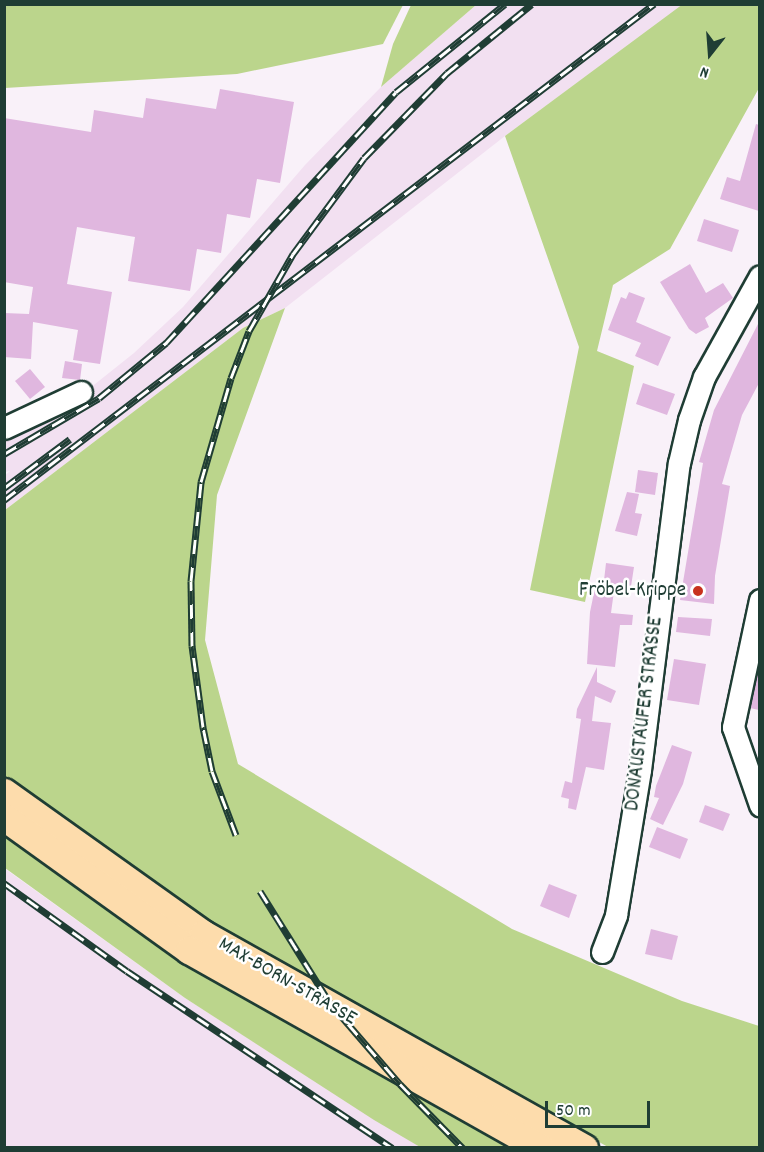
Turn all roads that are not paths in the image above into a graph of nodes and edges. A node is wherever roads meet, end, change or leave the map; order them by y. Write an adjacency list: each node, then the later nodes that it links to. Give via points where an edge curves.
1 (758, 282): 9 (street, DONAUSTAUFER STRASSE, via 704,377 681,452 640,770 616,915)
2 (81, 392): 3 (street)
3 (4, 428)
4 (759, 600): 5 (street)
5 (755, 645): 7 (street, via 733,727)
6 (4, 792): 11 (main road, MAX-BORN-STRASSE, via 203,934)
7 (759, 805)
8 (4, 817): 10 (main road, MAX-BORN-STRASSE, via 189,950)
9 (602, 952)
10 (541, 1148)
11 (584, 1148)

